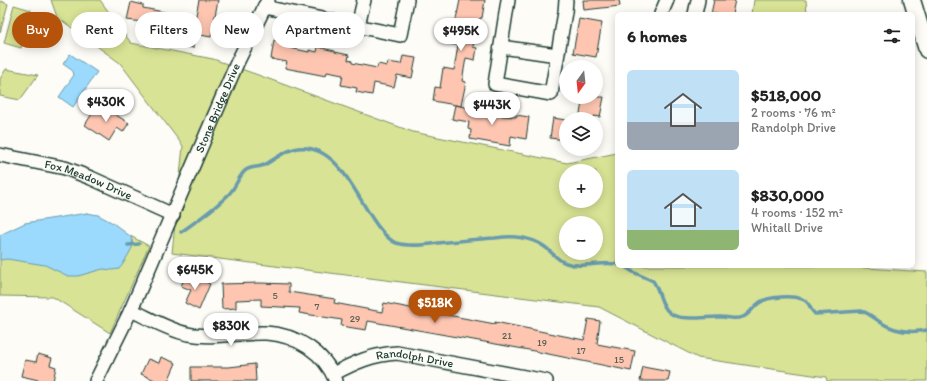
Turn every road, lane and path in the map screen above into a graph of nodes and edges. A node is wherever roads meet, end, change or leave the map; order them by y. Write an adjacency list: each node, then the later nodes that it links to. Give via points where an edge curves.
1 (364, 0): 10 (street)
2 (407, 0): 13 (street, via 400,35)
3 (508, 0): 14 (street)
4 (566, 0): 16 (street)
5 (667, 0): 11 (street)
6 (698, 0): 12 (street)
7 (912, 0): 15 (main road)
8 (266, 4): 9 (street); 18 (street, Stone Bridge Drive, via 237,64)
9 (299, 12)
10 (361, 12)
11 (662, 12)
12 (695, 12)
13 (365, 28)
14 (501, 47): 16 (street); 16 (street, via 496,84 551,94)
15 (927, 50)
16 (557, 56)
17 (0, 155): 18 (street, Fox Meadow Drive, via 65,168)
18 (173, 214): 19 (street, Stone Bridge Drive)
19 (131, 310): 21 (street, via 192,335 282,335 312,349 324,360); 22 (street, Stone Bridge Drive)
20 (502, 377): 21 (street, Randolph Drive, via 396,353 367,358); 23 (street, Randolph Drive)
21 (335, 378)
22 (96, 381)
23 (546, 381)

